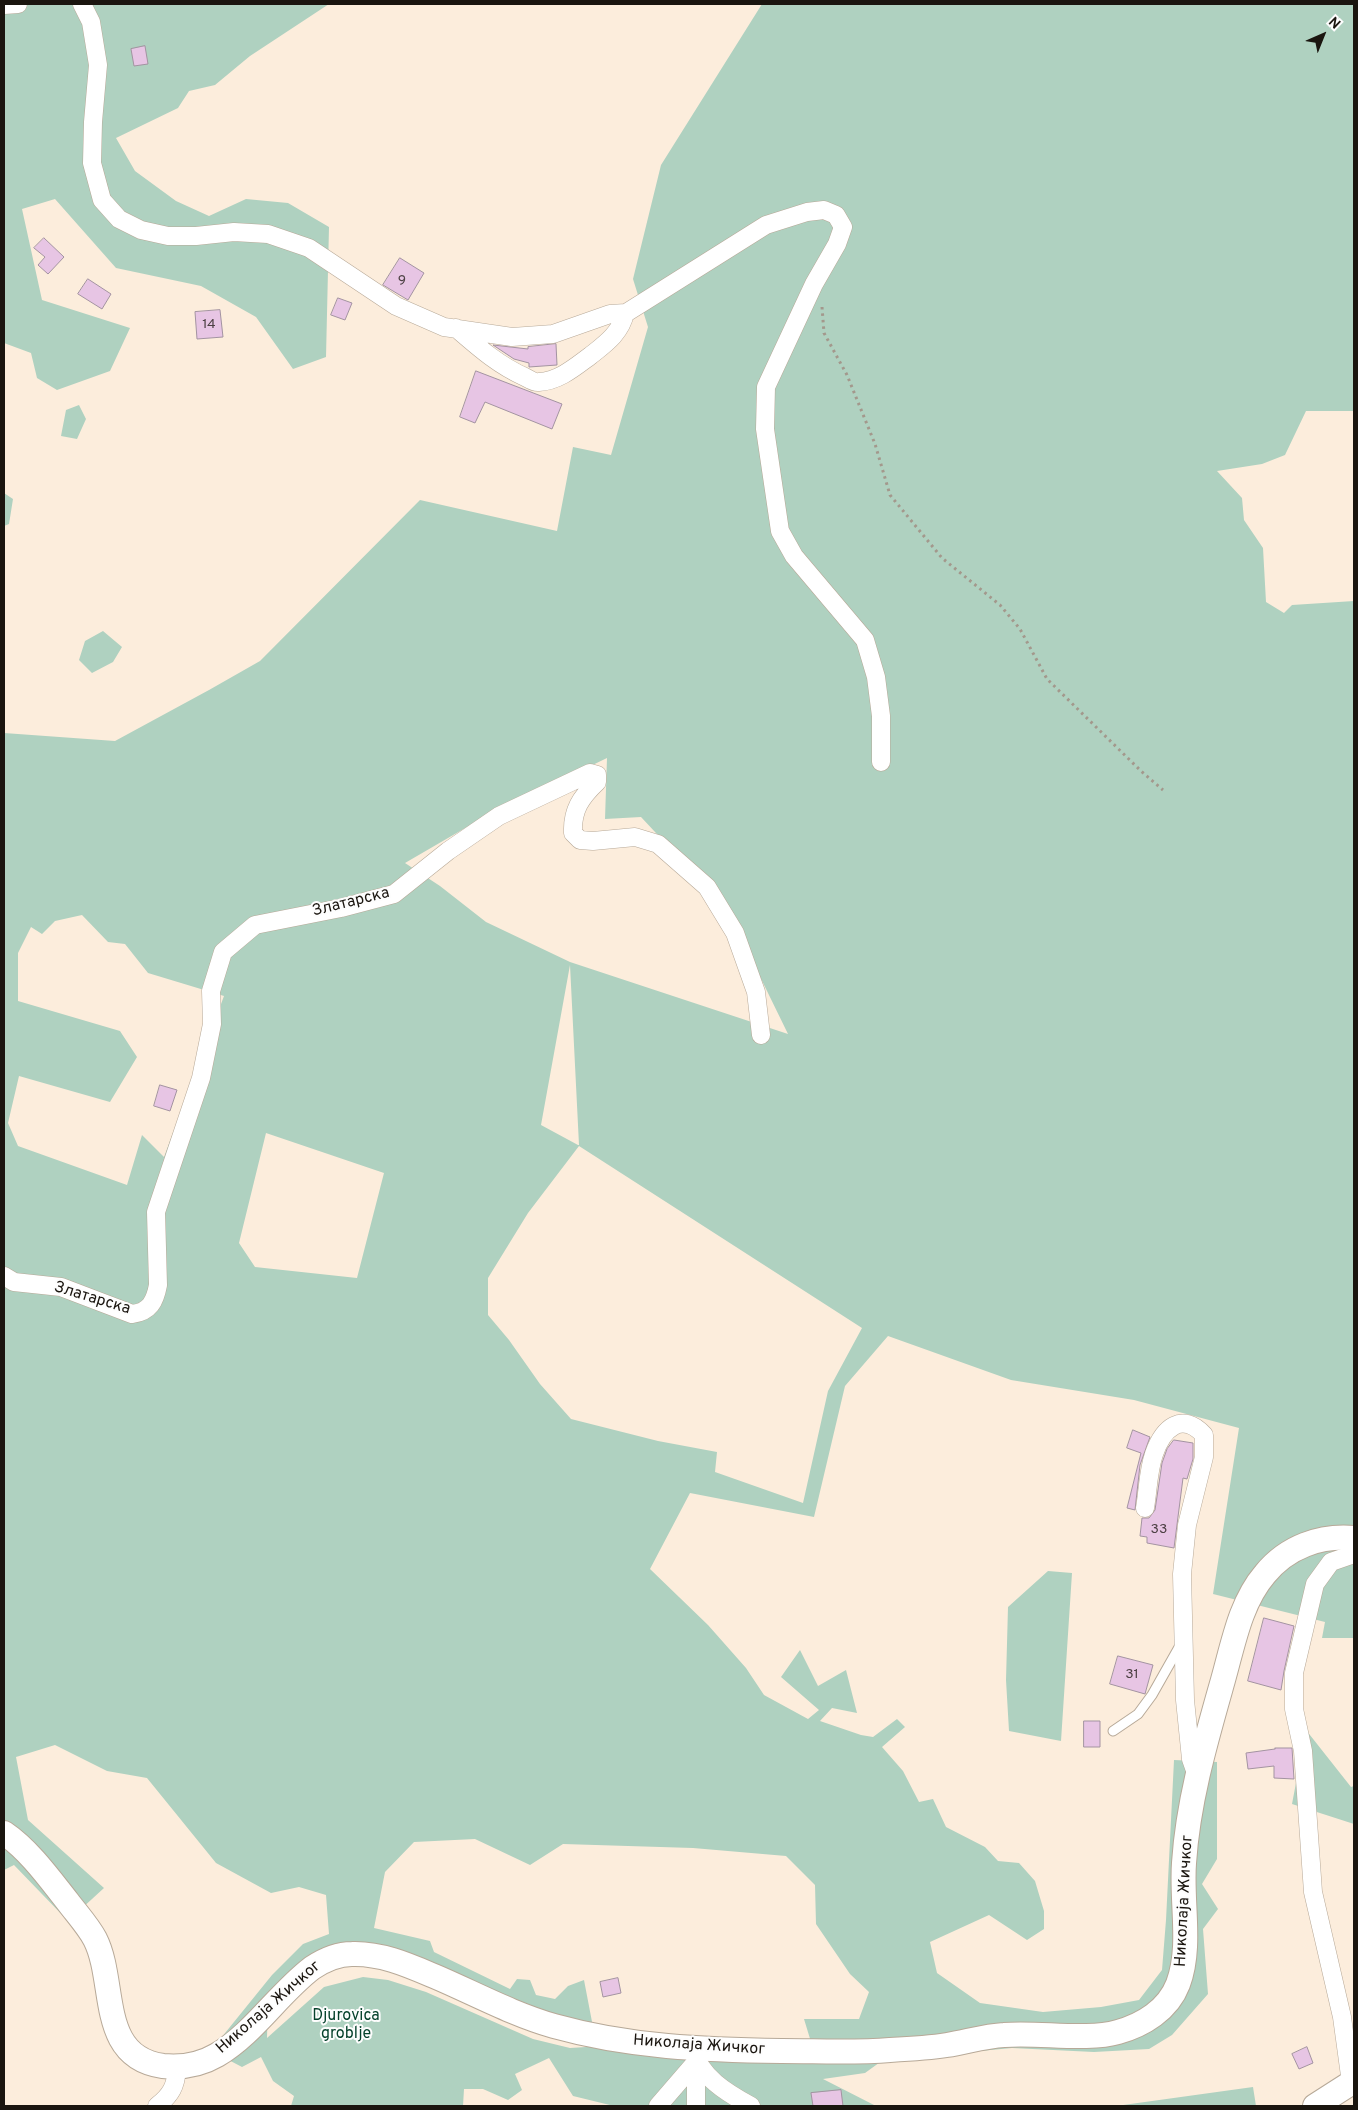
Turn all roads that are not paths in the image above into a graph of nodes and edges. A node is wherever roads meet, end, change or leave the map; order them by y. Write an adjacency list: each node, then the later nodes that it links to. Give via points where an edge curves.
1 (18, 4): 3 (street)
2 (82, 4): 5 (street, via 91,22 98,65 92,163 102,200 119,219 141,230 168,236 234,232 268,234 309,248 396,306 444,327)
3 (4, 5)
4 (625, 313): 5 (street, via 610,314 553,334 512,337); 5 (street, via 623,325 612,338 571,370 537,383 487,356); 6 (street, via 766,226 824,210 836,215 844,227 766,387 765,429 780,531 794,556 865,640 876,677 881,716)
5 (456, 328)
6 (881, 762)
7 (761, 1034): 8 (street, Златарска, via 756,992 735,933 707,887 658,844 636,837 580,840 573,833 573,818 597,782 596,775 590,772 499,816 394,894 255,925 223,952 210,991 212,1024 201,1078 156,1212 158,1285 151,1306 142,1313 132,1314 61,1287 14,1282)
8 (4, 1276)
9 (1145, 1508): 12 (street, Николаја Жичког, via 1154,1454 1163,1437 1174,1426 1184,1422 1195,1425 1204,1435 1204,1458 1187,1525 1182,1574)
10 (1354, 1538): 14 (street, Николаја Жичког, via 1338,1537 1300,1546 1287,1553 1261,1578 1236,1632)
11 (1354, 1554): 18 (street, via 1331,1562 1315,1584 1294,1673 1294,1709 1303,1751 1314,1892)
12 (1183, 1640): 13 (lane, via 1138,1714); 14 (street, Николаја Жичког, via 1191,1759)
13 (1113, 1731)
14 (1198, 1779): 16 (street, Николаја Жичког, via 1184,1860 1185,1929 1180,1980 1171,1998 1147,2020 1126,2030 1099,2036 1003,2035 944,2046 888,2051)
15 (4, 1833): 17 (street, Николаја Жичког, via 40,1867 95,1939 104,1968 110,2009 122,2041 144,2061)
16 (695, 2055): 17 (street, Николаја Жичког, via 553,2025 515,2013 390,1959 346,1954 322,1961 312,1968 225,2050 205,2061); 20 (street); 21 (street); 22 (street, via 710,2078 729,2095)
17 (177, 2068): 19 (street, via 175,2086)
18 (1353, 2082): 23 (street)
19 (157, 2106)
20 (658, 2106)
21 (696, 2106)
22 (751, 2106)
23 (1315, 2106)

